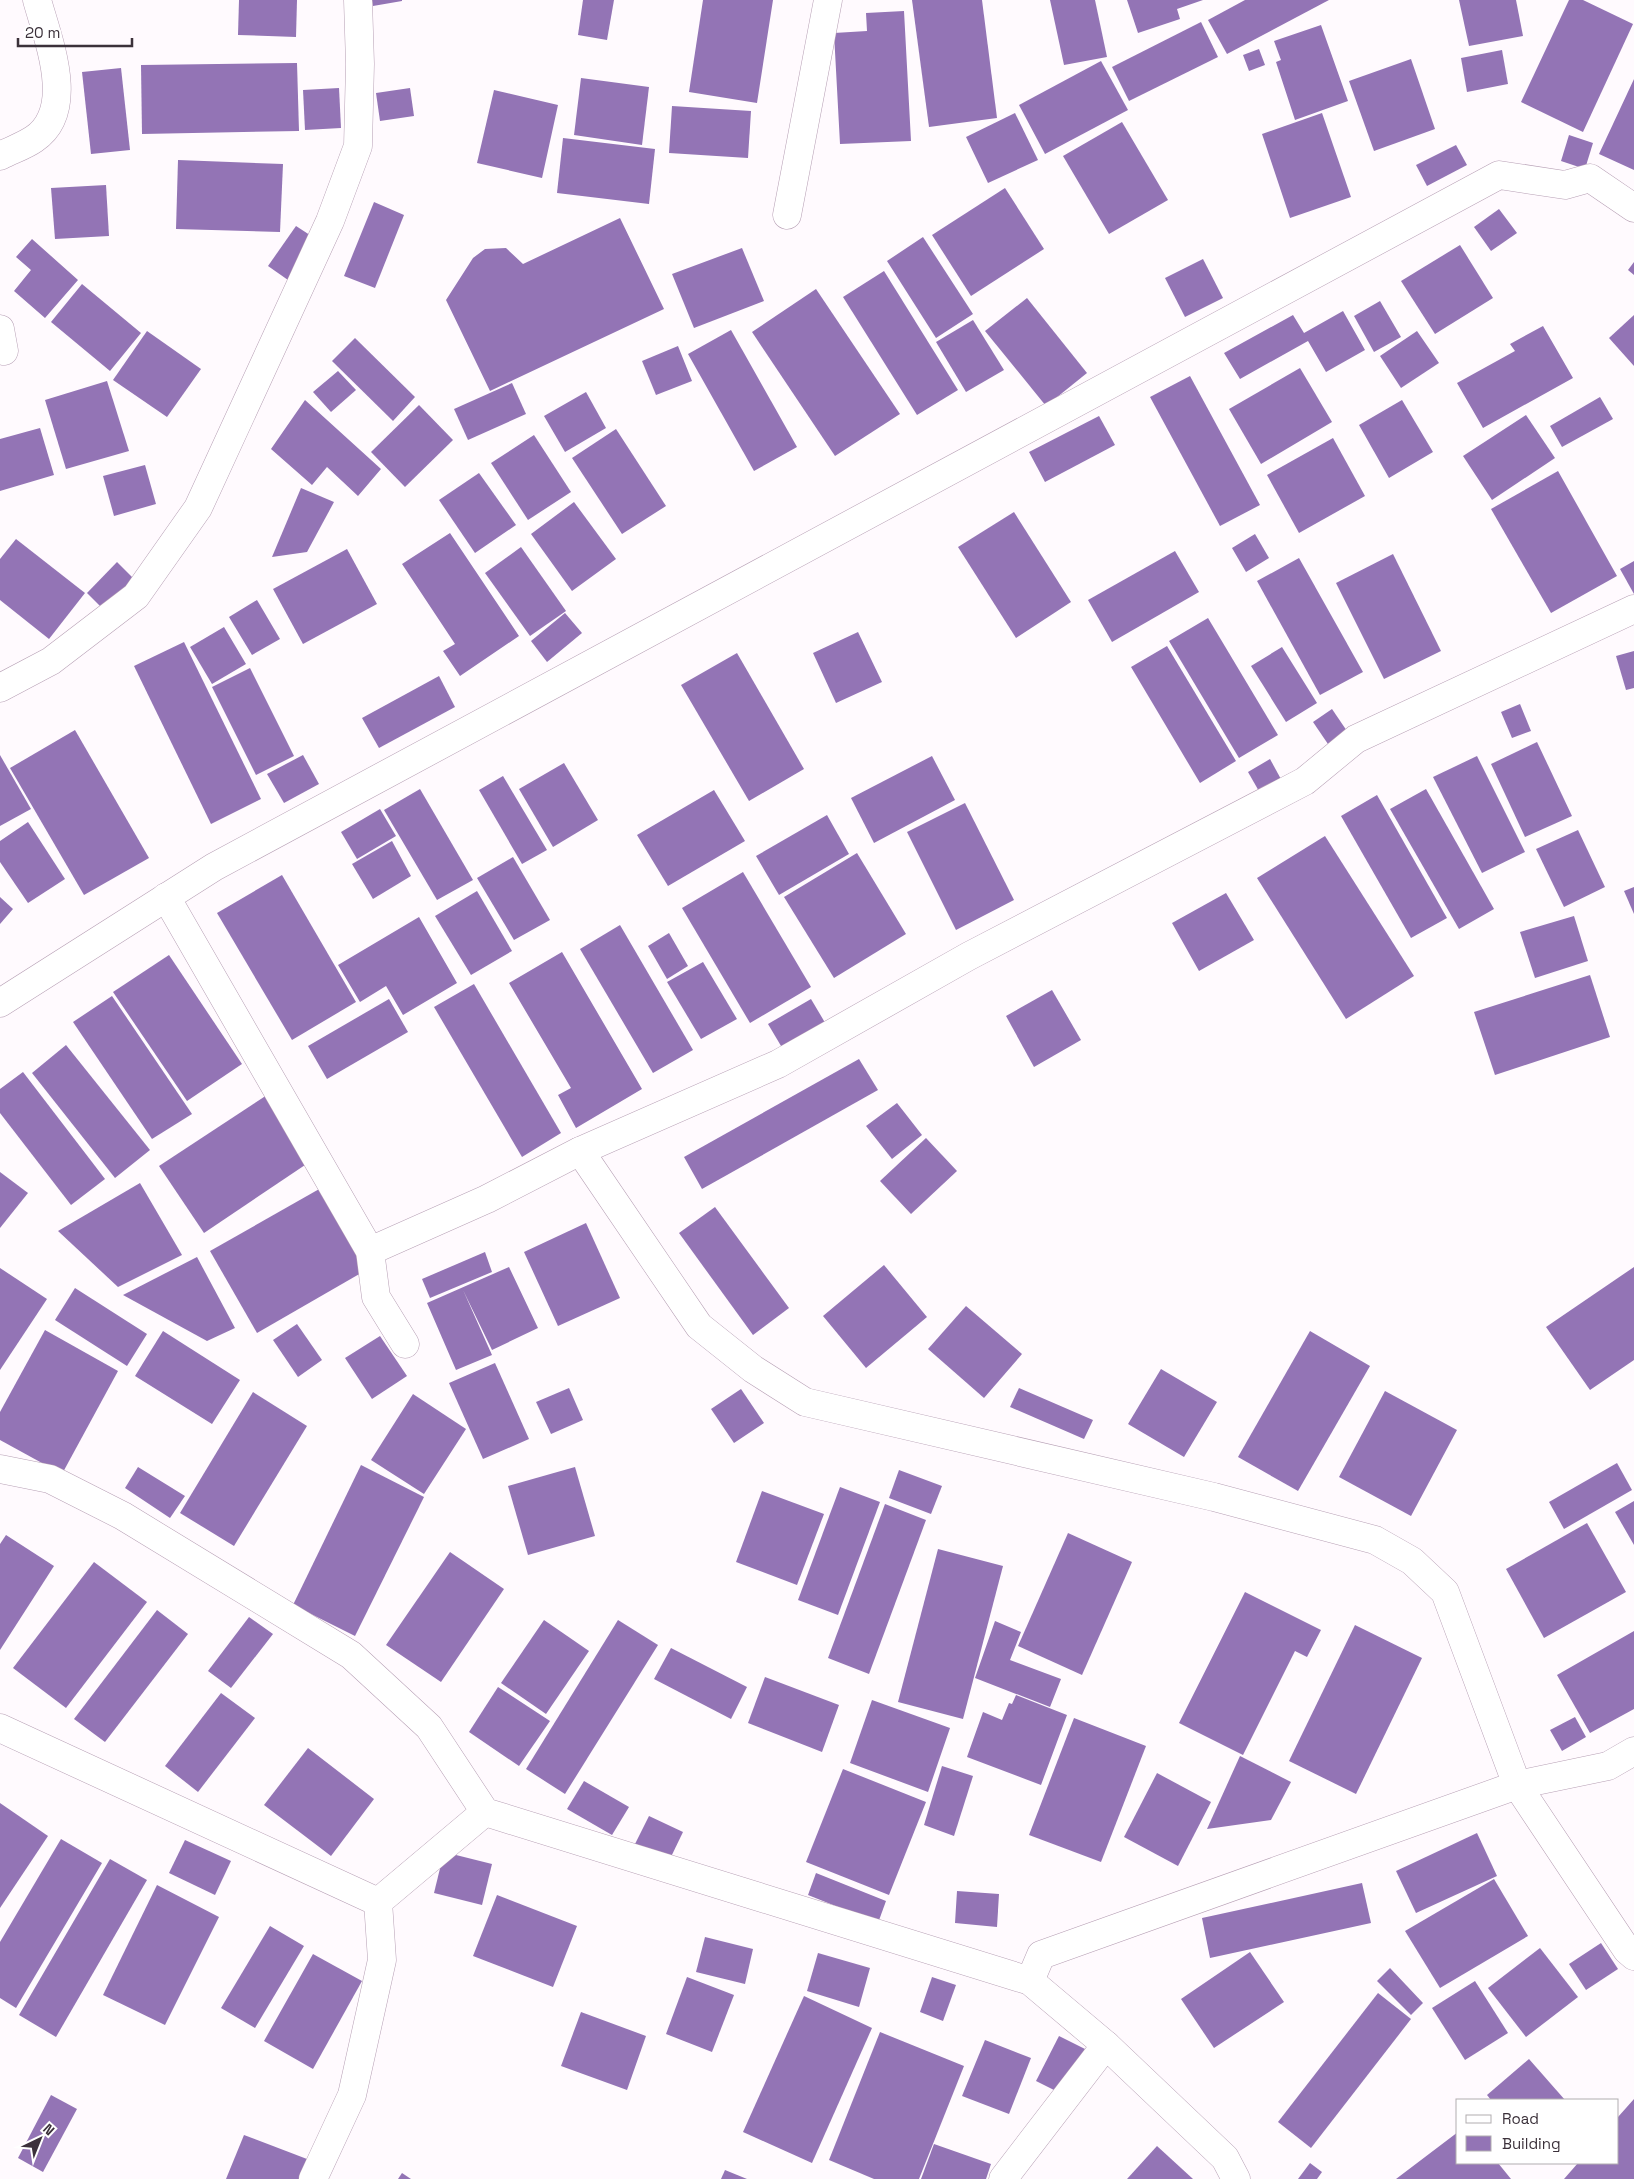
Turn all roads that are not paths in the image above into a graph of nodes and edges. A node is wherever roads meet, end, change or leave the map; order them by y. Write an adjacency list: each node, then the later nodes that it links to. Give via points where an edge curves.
1 (37, 0): 4 (street, via 57,74 55,114 36,138)
2 (358, 0): 8 (street, via 358,146 330,221 198,508 136,596 51,661)
3 (828, 0): 6 (street)
4 (0, 156)
5 (1634, 208): 9 (street, via 1590,178 1565,185 1499,175 222,862)
6 (787, 215)
7 (1634, 609): 11 (street, via 1356,739 1305,781 969,956 778,1064)
8 (0, 688)
9 (166, 897): 10 (street); 12 (street)
10 (0, 1003)
11 (580, 1151): 12 (street, via 487,1199); 17 (street, via 699,1326 753,1369 805,1402 1214,1497 1376,1540 1412,1561 1445,1592)
12 (370, 1251): 13 (street, via 376,1297)
13 (406, 1344)
14 (0, 1469): 18 (street, via 50,1479 123,1516 351,1655 428,1727)
15 (0, 1728): 19 (street)
16 (1634, 1751): 17 (street, via 1608,1766)
17 (1517, 1785): 20 (street); 21 (street, via 1041,1955)
18 (485, 1812): 19 (street); 21 (street)
19 (378, 1902): 23 (street, via 382,1960 352,2095)
20 (1634, 1956)
21 (1030, 1981): 22 (street)
22 (1106, 2045): 24 (street); 25 (street, via 1225,2158)
23 (313, 2179)
24 (1003, 2179)
25 (1236, 2179)

